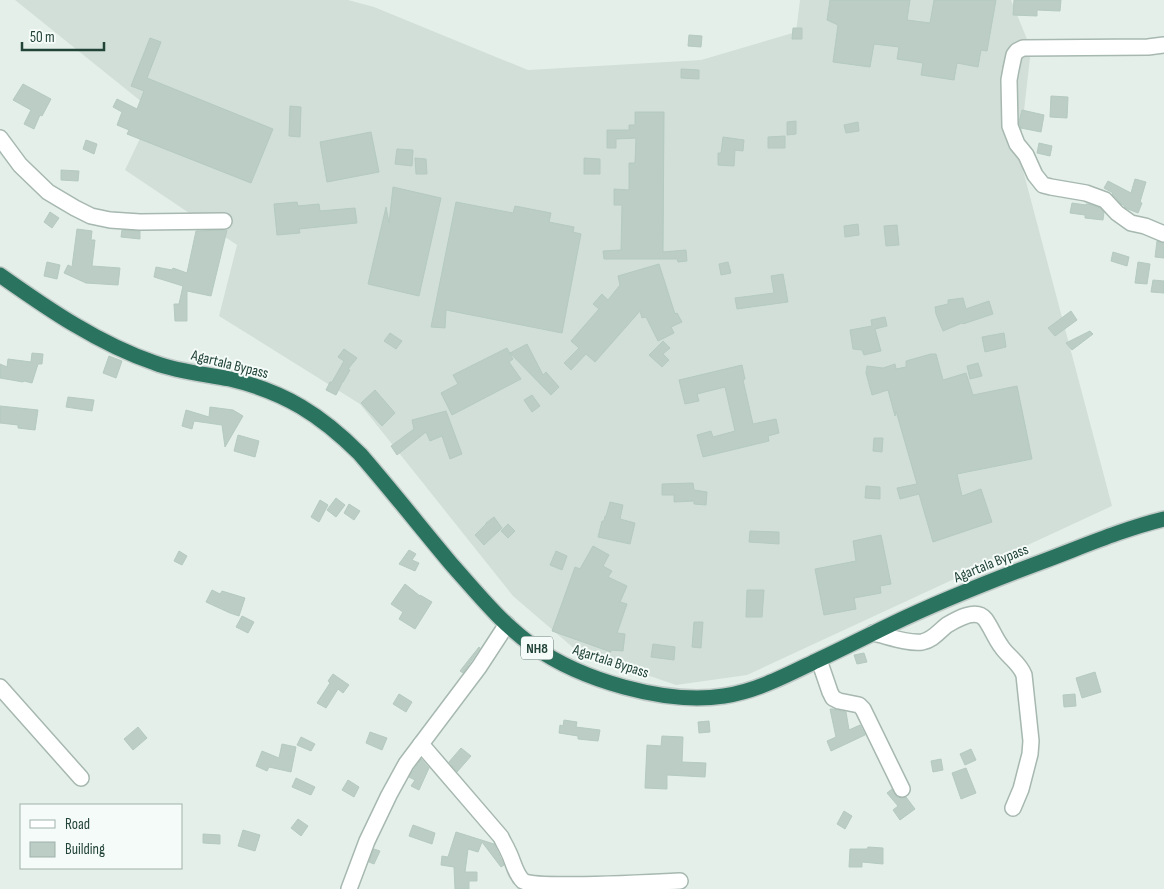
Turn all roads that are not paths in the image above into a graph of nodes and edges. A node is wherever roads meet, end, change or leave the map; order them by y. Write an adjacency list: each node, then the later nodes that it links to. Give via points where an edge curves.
1 (1164, 45): 4 (street, via 1023,48 1014,55 1009,80 1010,126 1017,144 1043,185 1105,200 1132,223)
2 (0, 138): 3 (street, via 20,165 48,192 91,216 140,222)
3 (224, 221)
4 (1164, 234)
5 (0, 275): 7 (highway, Agartala Bypass / NH8, via 85,330 136,356 275,393 323,420 360,454 463,577)
6 (1164, 519): 8 (highway, Agartala Bypass / NH8, via 1111,535 1006,575)
7 (507, 624): 9 (highway, Agartala Bypass / NH8, via 532,645 580,672 616,684 680,697 725,696 793,673); 11 (street, via 479,668)
8 (874, 633): 9 (highway, Agartala Bypass / NH8); 14 (street, via 924,642 970,614 981,615 985,619 1001,647 1024,675 1030,754)
9 (819, 660): 13 (street, via 833,698 863,709)
10 (0, 687): 12 (street)
11 (421, 744): 15 (street, via 501,837 523,881 540,886); 16 (street, via 389,795)
12 (81, 778)
13 (902, 789)
14 (1013, 808)
15 (680, 881)
16 (349, 889)

